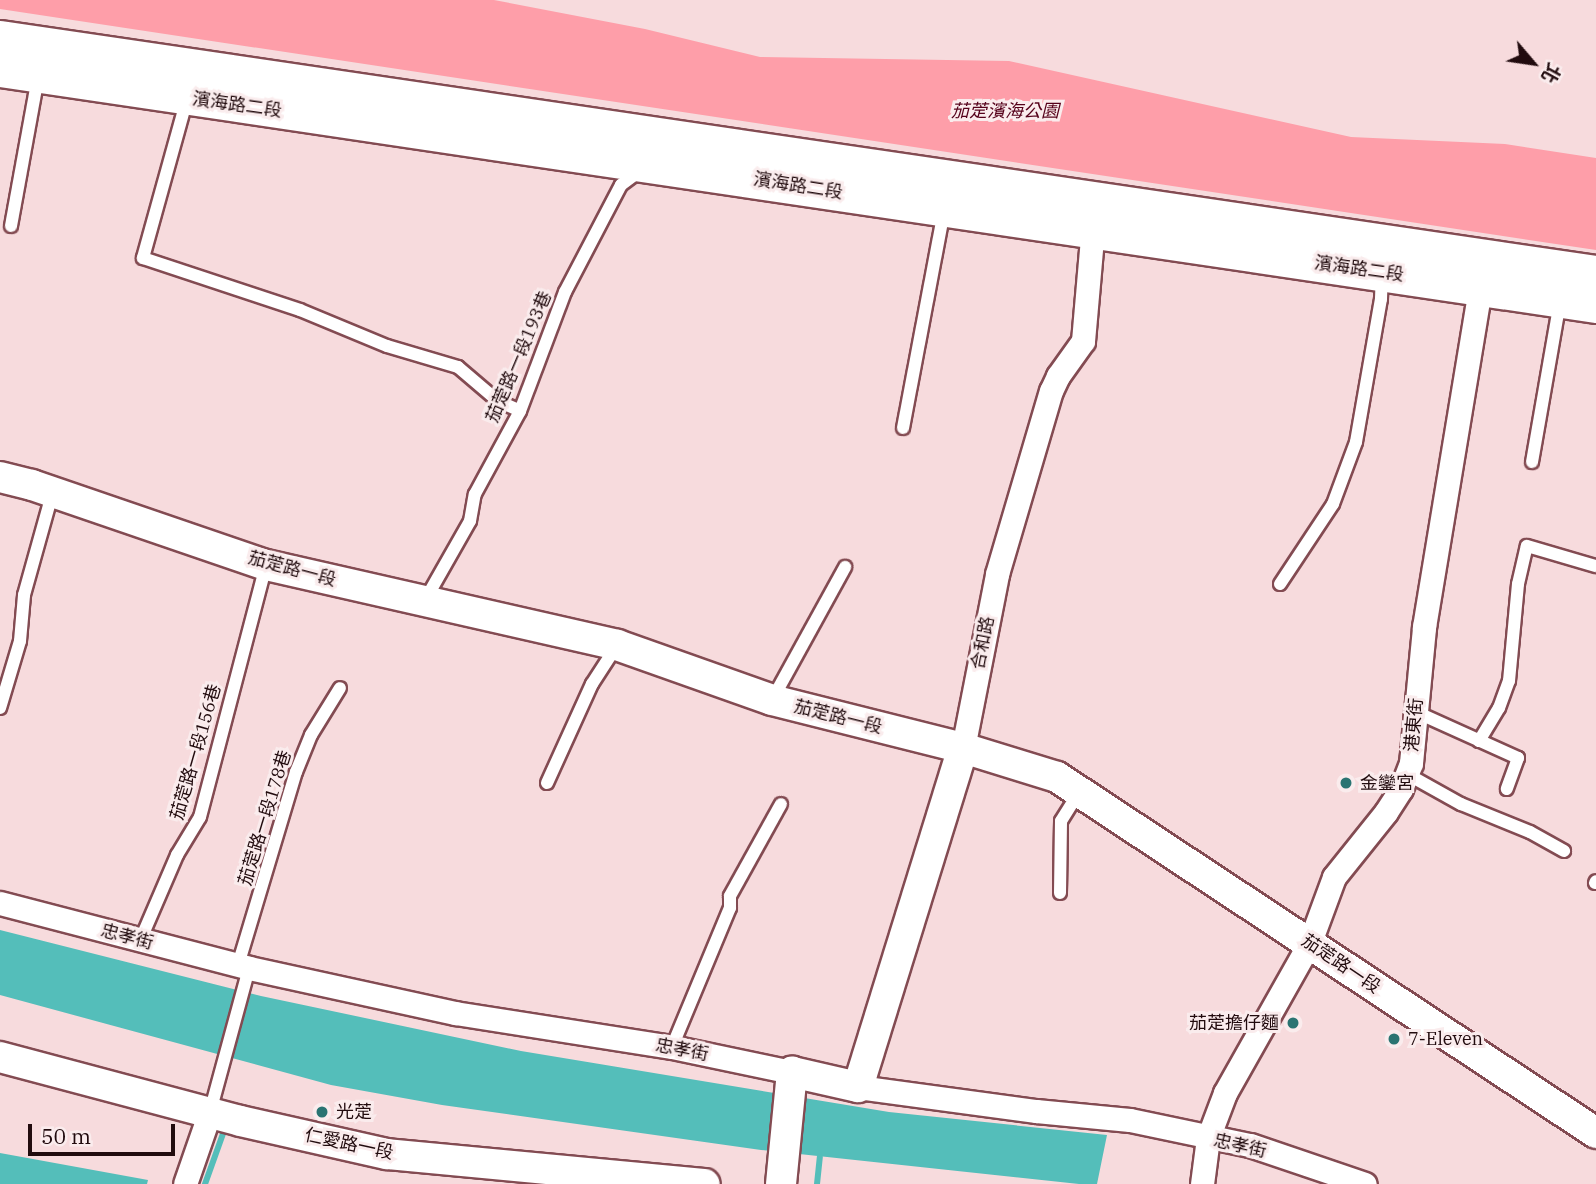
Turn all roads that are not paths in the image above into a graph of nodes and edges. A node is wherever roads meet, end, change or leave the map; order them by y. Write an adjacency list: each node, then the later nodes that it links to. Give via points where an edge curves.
1 (0, 39): 4 (main road, 濱海路二段)
2 (0, 68): 3 (main road, 濱海路二段)
3 (38, 74): 4 (main road, 濱海路二段); 8 (lane)
4 (189, 83): 5 (main road, 濱海路二段); 14 (lane, via 143,258 458,367 498,401)
5 (653, 149): 6 (main road, 濱海路二段); 7 (main road, 濱海路二段); 14 (lane, 茄萣路一段193巷, via 621,185 565,292)
6 (945, 208): 7 (main road, 濱海路二段); 15 (lane)
7 (1094, 216): 9 (main road, 濱海路二段); 10 (main road, 濱海路二段); 30 (street, 合和路, via 1083,341 1058,376 1047,404 997,574)
8 (11, 226)
9 (1382, 272): 10 (main road, 濱海路二段); 22 (lane, via 1356,442 1333,504)
10 (1482, 273): 11 (main road, 濱海路二段); 12 (main road, 濱海路二段); 28 (street, 港東街, via 1424,627)
11 (1596, 274)
12 (1560, 300): 13 (main road, 濱海路二段); 16 (lane)
13 (1596, 304)
14 (520, 411): 23 (lane, 茄萣路一段193巷, via 475,494 470,521)
15 (903, 428)
16 (1532, 462)
17 (0, 477): 18 (street, 茄萣路一段)
18 (53, 491): 19 (street, 茄萣路一段); 27 (lane, via 23,595 20,641)
19 (266, 565): 23 (street, 茄萣路一段); 39 (lane, 茄萣路一段156巷, via 200,817 177,855)
20 (1596, 566): 29 (lane, via 1527,546 1518,584 1509,681)
21 (845, 567): 26 (lane)
22 (1280, 584)
23 (424, 602): 24 (street, 茄萣路一段)
24 (617, 645): 26 (street, 茄萣路一段); 32 (lane, via 592,684)
25 (340, 688): 41 (lane, 茄萣路一段178巷, via 311,735 296,772)
26 (772, 700): 30 (street, 茄萣路一段)
27 (0, 708)
28 (1416, 712): 29 (lane); 31 (street, 港東街)
29 (1479, 741): 33 (lane, via 1518,758)
30 (963, 748): 34 (street, 茄萣路一段, via 1058,777); 45 (street, 合和路)
31 (1407, 774): 36 (lane); 40 (street, 港東街, via 1386,812 1334,877)
32 (547, 783)
33 (1507, 789)
34 (1091, 800): 37 (lane, via 1073,802 1061,821); 40 (street, 茄萣路一段)
35 (781, 804): 42 (lane, via 730,896 730,908)
36 (1564, 851)
37 (1060, 893)
38 (0, 903): 39 (street, 忠孝街)
39 (140, 941): 41 (street, 忠孝街)
40 (1310, 942): 47 (street, 茄萣路一段); 48 (street, 港東街, via 1225,1093)
41 (244, 973): 42 (street, 忠孝街); 46 (lane, 茄萣路一段178巷)
42 (672, 1047): 44 (street, 忠孝街)
43 (0, 1057): 46 (street, 仁愛路一段)
44 (790, 1082): 45 (street, 忠孝街); 51 (street)
45 (858, 1087): 48 (street, 忠孝街, via 1130,1120)
46 (211, 1112): 49 (street); 50 (street, 仁愛路一段, via 387,1154)
47 (1596, 1133)
48 (1208, 1138): 52 (street, 港東街); 53 (street, 忠孝街, via 1250,1146)
49 (184, 1184)
50 (705, 1184)
51 (781, 1184)
52 (1202, 1184)
53 (1365, 1184)

